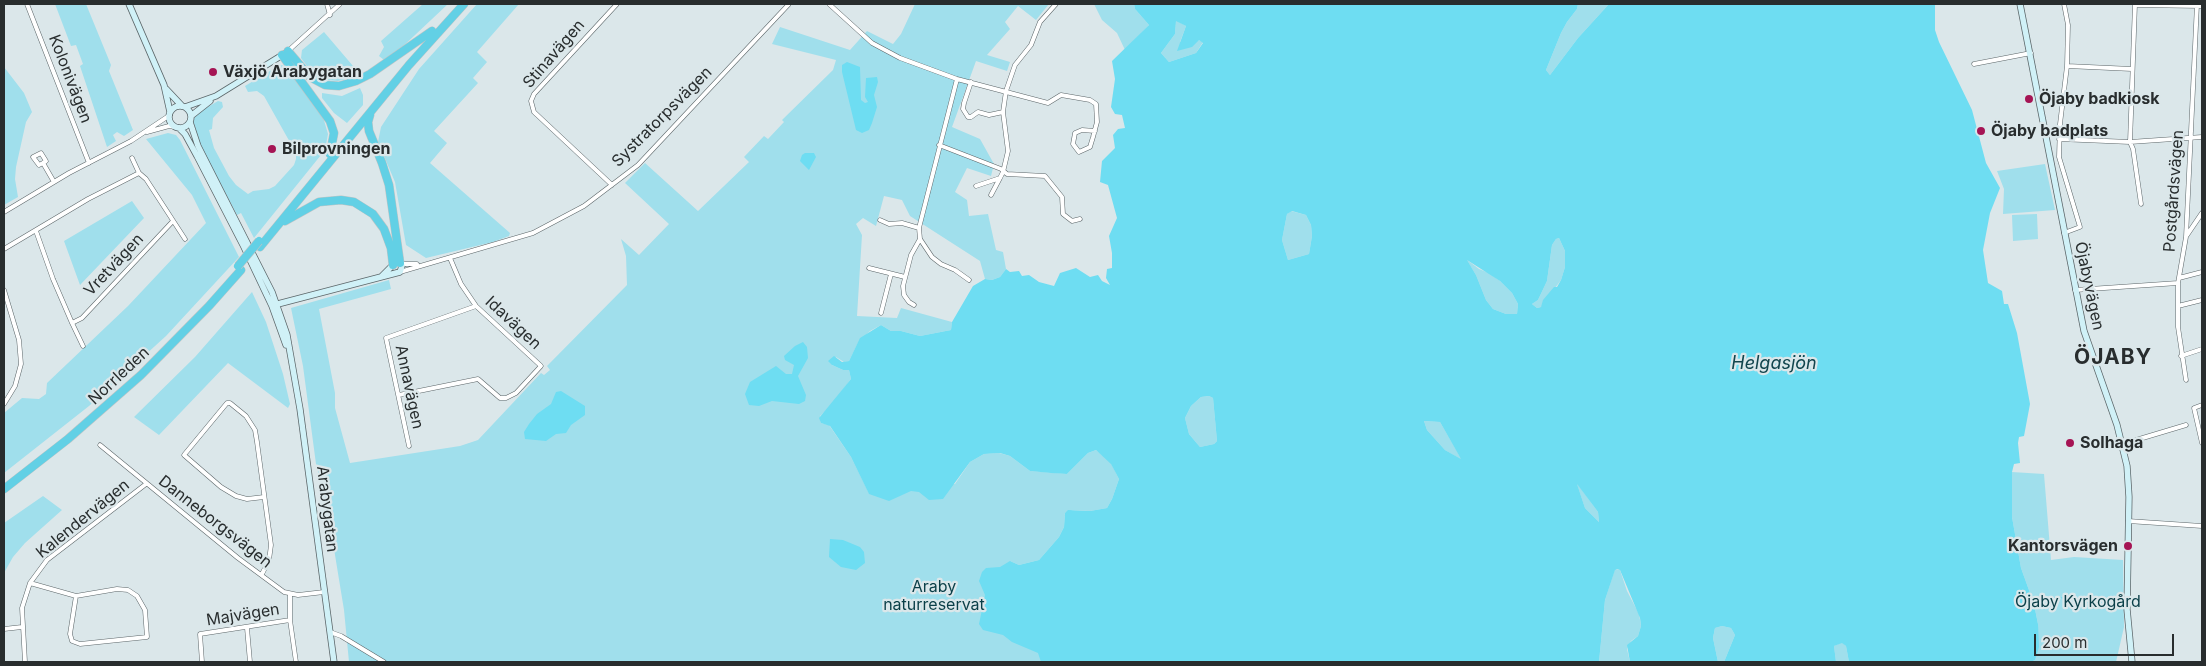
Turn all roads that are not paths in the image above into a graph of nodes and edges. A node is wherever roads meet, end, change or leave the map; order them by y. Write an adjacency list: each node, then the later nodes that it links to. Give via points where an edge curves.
1 (27, 4): 43 (street, Kolonivägen)
2 (129, 4): 25 (street)
3 (327, 4): 16 (street)
4 (340, 4): 16 (street)
5 (457, 4): 17 (highway)
6 (464, 4): 29 (highway)
7 (617, 4): 49 (street, Stinavägen, via 531,101 534,112)
8 (789, 4): 49 (street, Systratorpsvägen, via 638,165)
9 (829, 4): 23 (street, via 886,51)
10 (1056, 4): 26 (street, via 1040,22 1030,45 1015,65)
11 (2020, 4): 19 (street, Öjabyvägen)
12 (2064, 4): 21 (street, via 2068,24)
13 (2135, 4): 14 (street); 22 (street)
14 (2197, 5): 15 (street); 37 (street, Postgårdsvägen)
15 (2202, 6)
16 (330, 15): 18 (street)
17 (432, 30): 18 (highway, via 370,74 339,86 325,85 310,77); 41 (highway)
18 (285, 53): 27 (street); 41 (highway, via 330,121 334,134)
19 (2031, 53): 20 (street); 61 (street, Öjabyvägen)
20 (1974, 64)
21 (2067, 66): 22 (street); 38 (street)
22 (2132, 69): 39 (street)
23 (957, 79): 24 (street); 40 (street)
24 (971, 82): 26 (street); 30 (street, via 963,110 968,117 978,112 988,115)
25 (164, 85): 28 (street); 31 (street)
26 (1006, 92): 30 (street); 34 (street, via 1048,103 1062,95 1090,100 1096,104 1097,110)
27 (216, 96): 28 (street); 32 (street)
28 (184, 107): 31 (street, via 176,107); 32 (street)
29 (373, 108): 58 (highway); 69 (highway, via 368,127 389,185)
30 (1003, 112): 45 (street, via 1008,151)
31 (170, 114): 33 (street, via 170,122); 35 (street)
32 (190, 119): 33 (street, via 185,127); 83 (street, Arabygatan, via 198,146 247,241)
33 (177, 127): 35 (street, via 169,126); 83 (street, Arabygatan, via 185,134 197,156)
34 (1095, 131): 34 (street, via 1090,147 1079,152 1075,148 1075,133)
35 (143, 134): 43 (street)
36 (2202, 137): 37 (street)
37 (2191, 138): 39 (street); 62 (street, Postgårdsvägen)
38 (2059, 139): 39 (street); 61 (street, via 2060,157 2080,227)
39 (2130, 142): 52 (street)
40 (939, 145): 45 (street); 59 (street)
41 (330, 154): 65 (highway)
42 (132, 158): 46 (street)
43 (89, 162): 48 (street)
44 (43, 163): 48 (street)
45 (1003, 172): 47 (street); 55 (street, via 1045,176 1062,197 1063,214 1072,221)
46 (139, 173): 56 (street); 60 (street, via 88,198)
47 (1000, 178): 50 (street); 51 (street)
48 (54, 182): 53 (street)
49 (612, 185): 67 (street, Systratorpsvägen, via 550,225)
50 (976, 186)
51 (991, 195)
52 (2141, 204)
53 (4, 212)
54 (2202, 212): 62 (street)
55 (1080, 219)
56 (173, 220): 64 (street); 88 (street, Vretvägen, via 82,318)
57 (880, 220): 59 (street)
58 (277, 227): 65 (highway); 69 (highway, via 319,202 354,202 373,214 384,229)
59 (919, 228): 63 (street)
60 (36, 230): 66 (street); 88 (street, Vretvägen)
61 (2064, 233): 81 (street, Öjabyvägen)
62 (2186, 237): 77 (street, Postgårdsvägen)
63 (920, 239): 76 (street); 78 (street, via 932,257)
64 (185, 240)
65 (260, 244): 70 (highway)
66 (4, 249)
67 (450, 258): 68 (street, Systratorpsvägen); 85 (street, Idavägen, via 461,284)
68 (424, 264): 69 (street, Systratorpsvägen); 72 (street, Systratorpsvägen)
69 (397, 265): 72 (street, via 402,269); 75 (street)
70 (240, 268): 101 (highway, Norrleden, via 138,372); 103 (highway, Norrleden, via 141,376)
71 (869, 268): 74 (street)
72 (399, 272): 75 (street, Systratorpsvägen)
73 (2202, 272): 77 (street)
74 (891, 274): 76 (street); 87 (street)
75 (382, 276): 83 (street, Systratorpsvägen)
76 (905, 277): 84 (street, via 903,291)
77 (2179, 278): 79 (street, Postgårdsvägen)
78 (969, 280)
79 (2178, 283): 81 (street); 86 (street, Postgårdsvägen)
80 (4, 290): 94 (street, via 19,340 21,364 15,386)
81 (2075, 290): 97 (street, Öjabyvägen, via 2093,361)
82 (2202, 300): 86 (street)
83 (274, 305): 109 (street, Arabygatan, via 291,360 300,409)
84 (914, 305)
85 (476, 306): 93 (street, Annavägen, via 386,338); 93 (street, Idavägen, via 540,366 529,379 516,393 506,398 500,398 478,379)
86 (2178, 306): 91 (street, Postgårdsvägen)
87 (881, 313)
88 (72, 323): 89 (street, Vretvägen)
89 (83, 346)
90 (2202, 349): 91 (street)
91 (2181, 356): 92 (street, Postgårdsvägen)
92 (2186, 380)
93 (399, 395): 100 (street, Annavägen)
94 (4, 404)
95 (2202, 404): 98 (street, via 2194,408)
96 (2186, 425): 97 (street)
97 (2122, 443): 105 (street, Öjabyvägen, via 2129,486)
98 (2202, 443)
99 (100, 445): 102 (street, Danneborgsvägen)
100 (408, 446)
101 (4, 483)
102 (146, 484): 107 (street, Danneborgsvägen); 108 (street, Kalendervägen, via 48,560)
103 (4, 489)
104 (264, 497): 104 (street, via 255,430 246,416 227,403 184,455 236,496 247,499); 107 (street, via 271,554)
105 (2128, 521): 106 (street); 123 (street, Öjabyvägen, via 2127,608)
106 (2202, 526)
107 (262, 574): 110 (street, Danneborgsvägen)
108 (30, 584): 111 (street); 113 (street, Kalendervägen, via 22,608)
109 (324, 592): 110 (street); 116 (street, Arabygatan)
110 (290, 594): 112 (street)
111 (76, 596): 111 (street, via 70,634 72,641 80,644 147,637 145,610 137,596 128,590)
112 (290, 620): 114 (street, Majvägen); 120 (street)
113 (22, 627): 115 (street); 117 (street, Kalendervägen)
114 (247, 628): 118 (street, Majvägen, via 200,634); 119 (street)
115 (4, 630)
116 (330, 632): 121 (street, Arabygatan); 122 (street)
117 (25, 662)
118 (202, 662)
119 (250, 662)
120 (296, 662)
121 (334, 662)
122 (384, 662)
123 (2132, 662)

